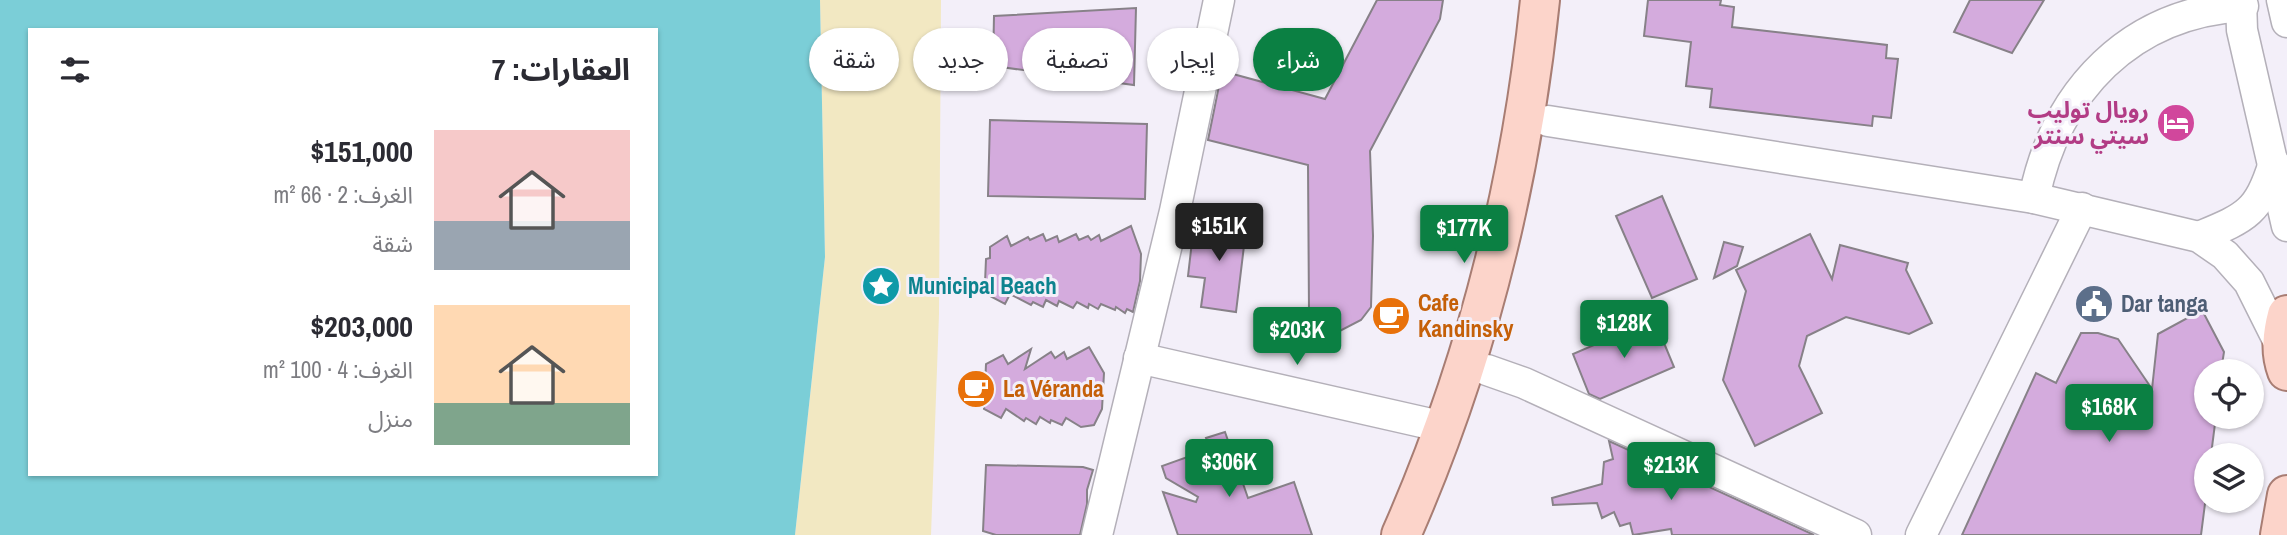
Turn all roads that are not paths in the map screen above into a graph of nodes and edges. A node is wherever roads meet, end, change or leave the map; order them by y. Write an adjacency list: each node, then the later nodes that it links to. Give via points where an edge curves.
1 (1219, 0): 14 (street)
2 (1540, 0): 16 (main road, via 1502,239)
3 (1565, 0): 7 (main road)
4 (2282, 0): 6 (street)
5 (2242, 3): 8 (street, via 2242,30); 9 (street, via 2190,13 2119,51 2067,110 2052,138)
6 (2287, 22)
7 (1549, 121): 9 (street); 15 (main road, via 1534,202)
8 (2274, 163): 11 (street); 12 (street, via 2257,204)
9 (2034, 198): 10 (street)
10 (2082, 208): 12 (street); 22 (street)
11 (2287, 226)
12 (2199, 237): 13 (street, via 2225,255 2249,282)
13 (2285, 345)
14 (1139, 358): 16 (street); 18 (street)
15 (1487, 370): 20 (main road); 21 (street)
16 (1444, 427): 19 (main road)
17 (2287, 495): 23 (main road)
18 (1097, 535)
19 (1401, 535)
20 (1427, 535)
21 (1856, 535)
22 (1921, 535)
23 (2280, 535)

